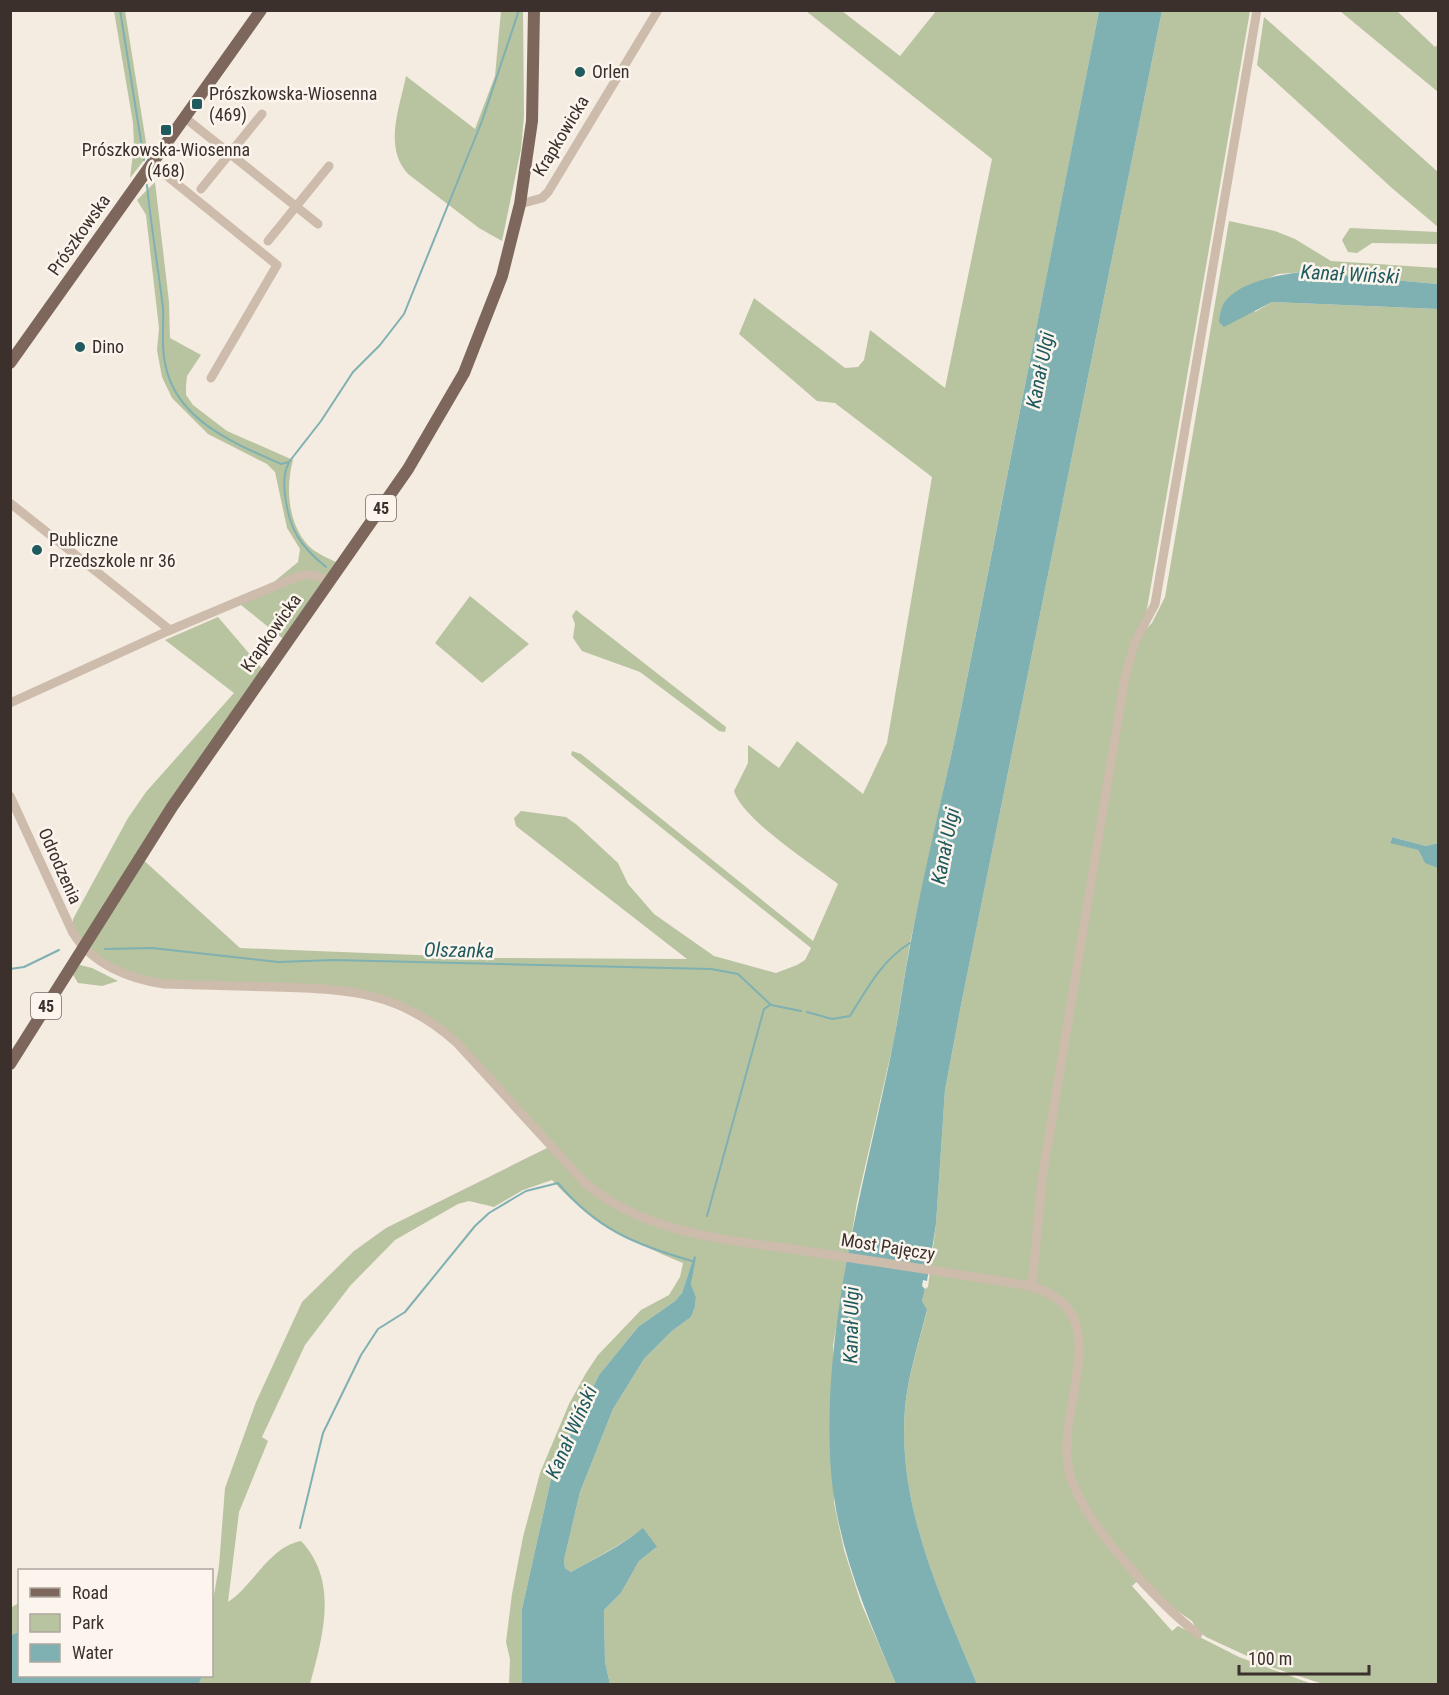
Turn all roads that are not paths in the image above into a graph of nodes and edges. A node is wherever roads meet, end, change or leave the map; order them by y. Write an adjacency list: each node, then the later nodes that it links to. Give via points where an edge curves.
1 (261, 10): 6 (main road, Prószkowska)
2 (534, 10): 11 (main road, Krapkowicka / 45, via 532,121)
3 (658, 10): 11 (street, Krapkowicka, via 548,192 542,198)
4 (1257, 10): 24 (street, via 1155,604 1135,642 1125,677 1042,1179)
5 (262, 114): 7 (street)
6 (184, 117): 7 (street); 8 (main road, Prószkowska)
7 (230, 154): 10 (street); 12 (street)
8 (151, 163): 15 (main road, Prószkowska); 16 (street, via 277,265)
9 (328, 166): 12 (street)
10 (201, 189)
11 (520, 204): 18 (main road, Krapkowicka / 45, via 499,285 464,373 415,459)
12 (296, 207): 13 (street); 14 (street)
13 (318, 224)
14 (268, 241)
15 (10, 363)
16 (211, 378)
17 (10, 503): 19 (street)
18 (329, 582): 19 (street, via 316,574 305,574); 22 (main road, Krapkowicka / 45, via 212,748)
19 (170, 630): 20 (street)
20 (10, 703)
21 (10, 795): 22 (street, Odrodzenia)
22 (82, 948): 23 (main road, Krapkowicka / 45); 24 (street, Most Pajęczy, via 113,968 147,981 351,990 410,1008 457,1043 576,1174 598,1193 628,1212 666,1227)
23 (10, 1064)
24 (1028, 1286): 25 (street, Most Pajęczy, via 1052,1295 1064,1306 1080,1333 1080,1357 1066,1440 1070,1474 1079,1500 1115,1549 1182,1622)
25 (1198, 1634)

